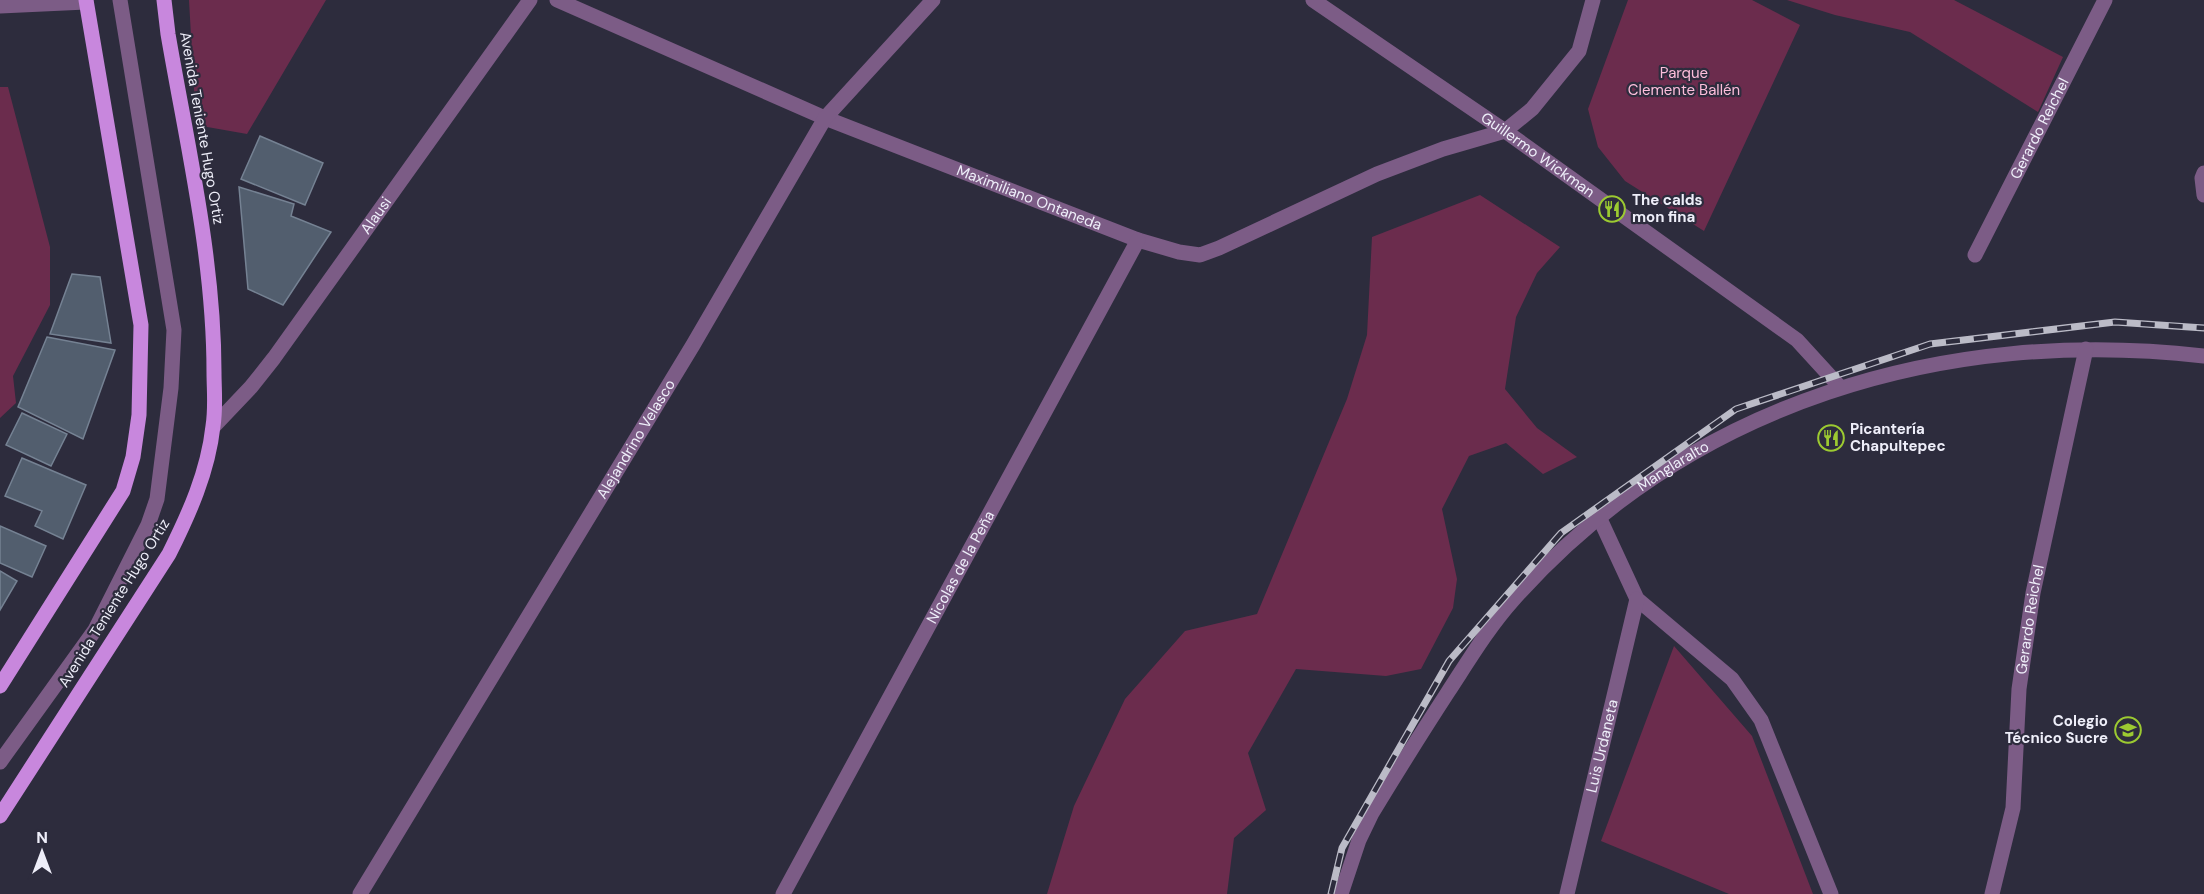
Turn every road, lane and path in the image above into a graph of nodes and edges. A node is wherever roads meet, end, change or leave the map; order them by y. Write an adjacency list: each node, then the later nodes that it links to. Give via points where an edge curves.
1 (120, 0): 24 (street, via 174,330 157,498 148,525 95,630)
2 (164, 0): 20 (main road, Avenida Teniente Hugo Ortiz, via 209,273)
3 (530, 0): 20 (street, Alausi, via 274,358)
4 (557, 0): 11 (street, Maximiliano Ontaneda)
5 (933, 0): 11 (street, Alejandrino Velasco)
6 (1312, 0): 12 (street, Guillermo Wickman)
7 (1593, 0): 12 (street, via 1579,51 1532,109)
8 (2105, 0): 16 (street, Gerardo Reichel)
9 (86, 1): 10 (street); 23 (main road, via 141,325 139,415 123,491)
10 (0, 6)
11 (825, 118): 15 (street, Maximiliano Ontaneda); 26 (street, Alejandrino Velasco, via 693,345)
12 (1505, 131): 15 (street, Maximiliano Ontaneda, via 1377,174 1200,255); 19 (street, Guillermo Wickman, via 1797,340)
13 (2204, 173): 14 (street)
14 (2204, 195)
15 (1138, 240): 27 (street, Nicolas de la Peña)
16 (1975, 255)
17 (2086, 349): 18 (street, Manglaralto); 19 (street, Manglaralto, via 1941,363); 31 (street, Gerardo Reichel, via 2033,593 2019,689 2013,808)
18 (2204, 356)
19 (1840, 387): 21 (street, Manglaralto, via 1741,427 1669,467)
20 (214, 426): 25 (main road, Avenida Teniente Hugo Ortiz, via 204,473 169,554)
21 (1599, 517): 22 (street); 28 (street, Manglaralto, via 1540,572 1488,631 1372,813)
22 (1637, 599): 29 (street, Luis Urdaneta); 30 (street, via 1732,679 1749,701 1765,730)
23 (0, 686)
24 (0, 762)
25 (0, 816)
26 (360, 894)
27 (783, 894)
28 (1341, 894)
29 (1567, 894)
30 (1831, 894)
31 (1992, 894)

